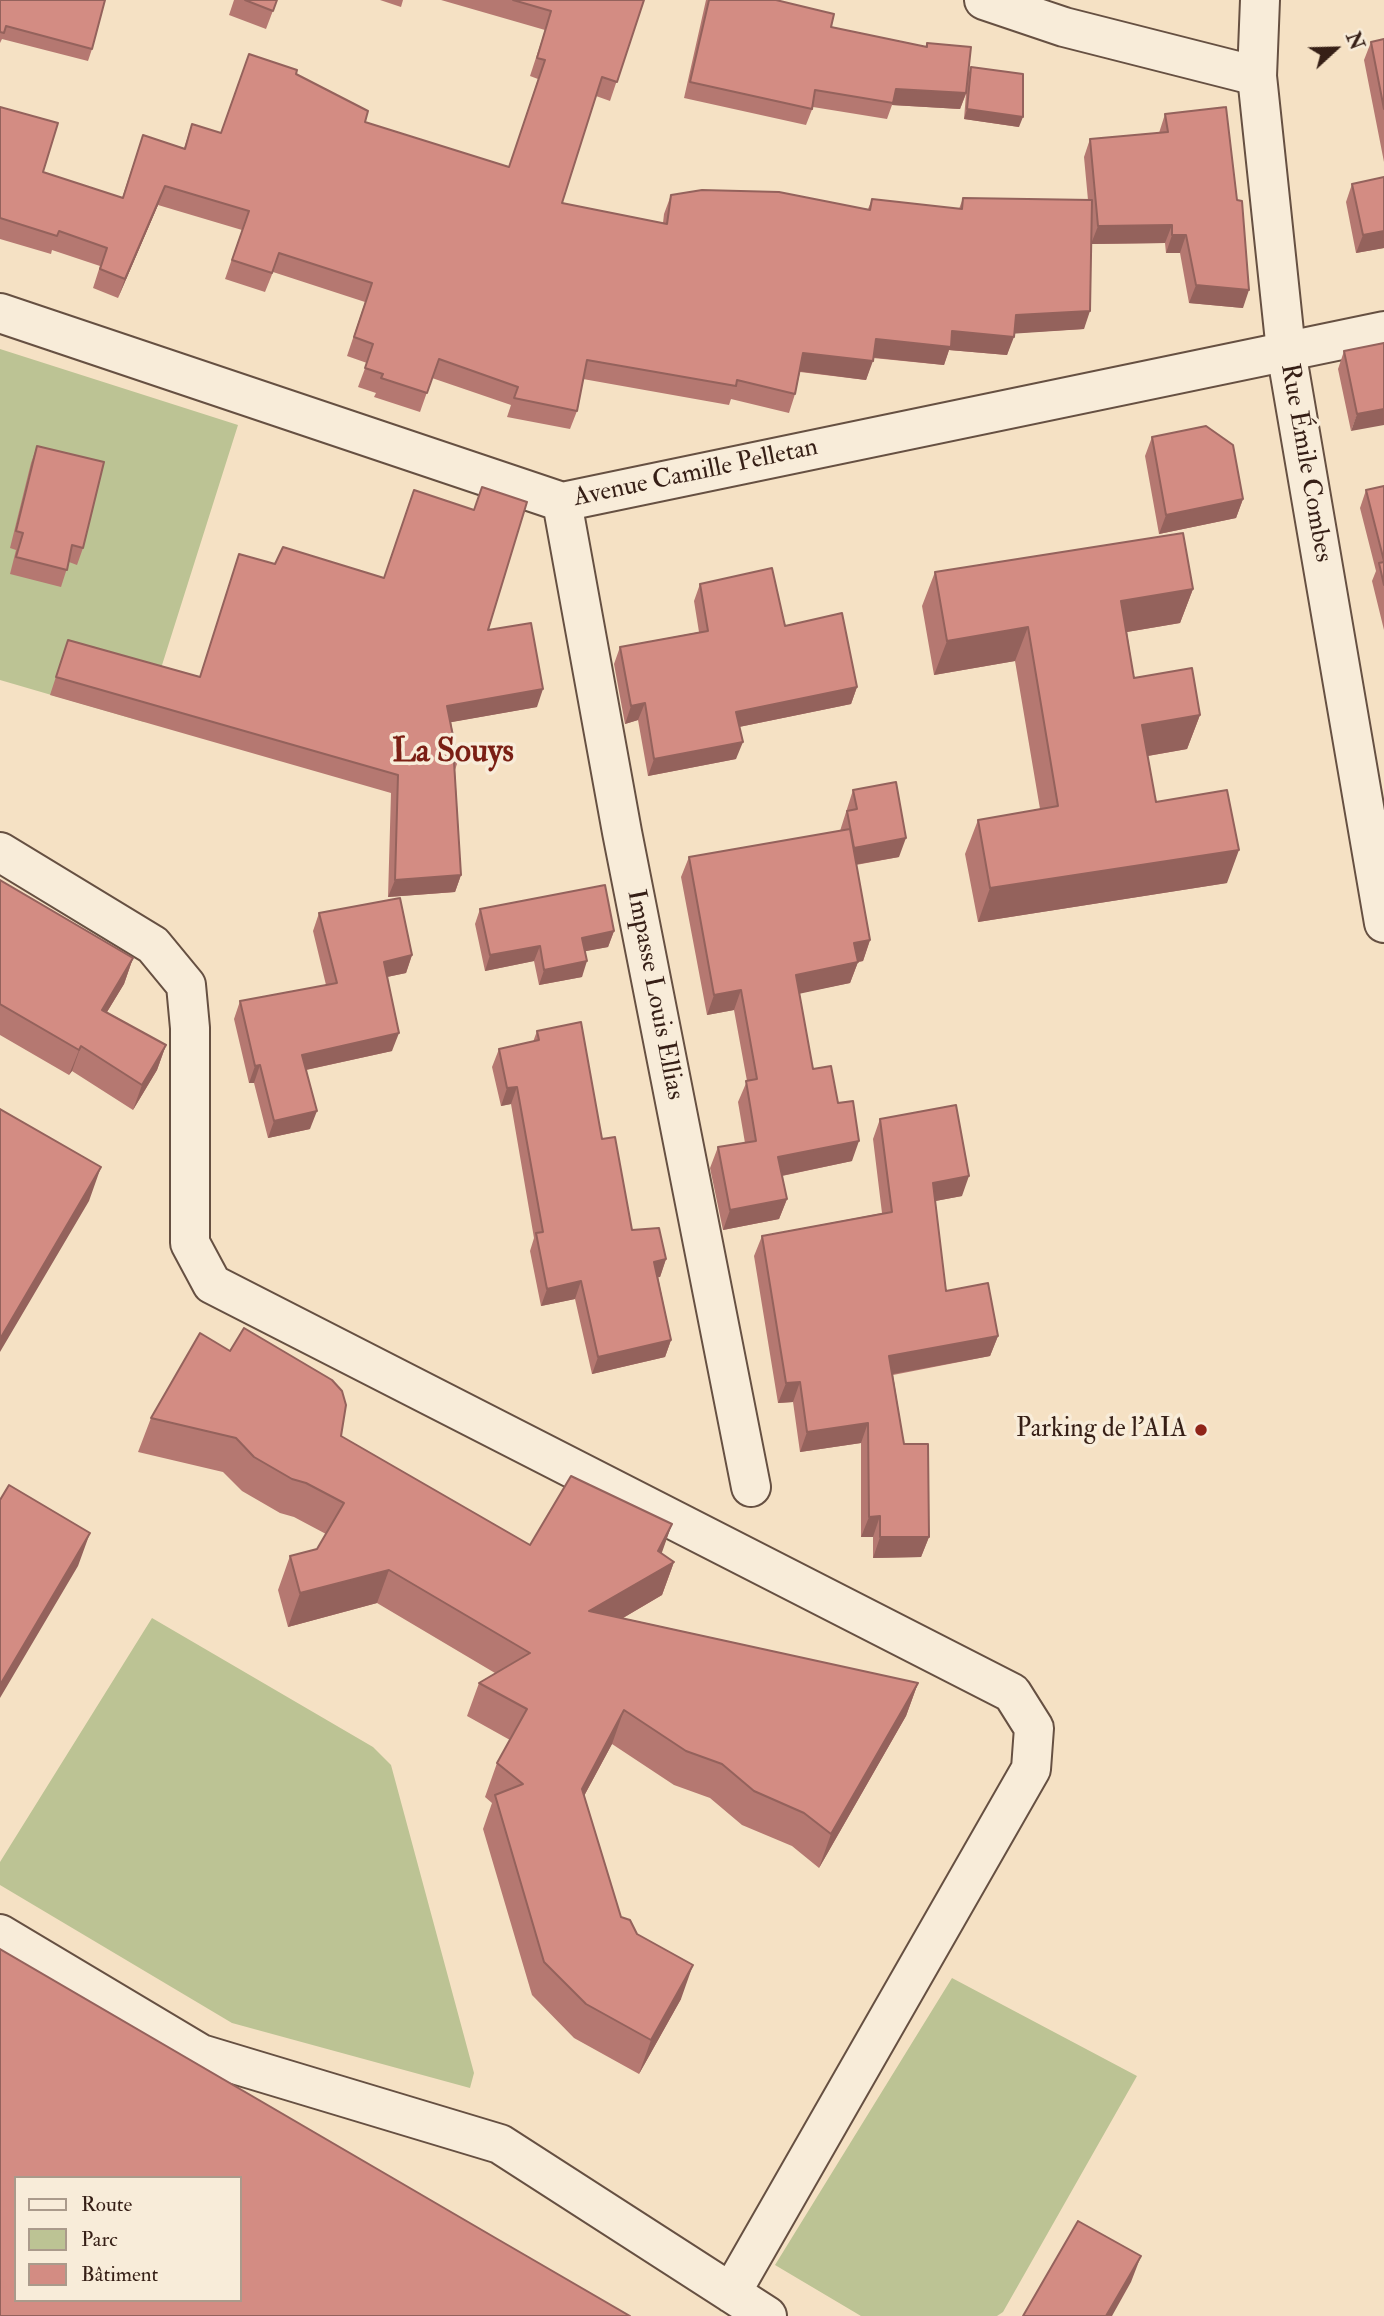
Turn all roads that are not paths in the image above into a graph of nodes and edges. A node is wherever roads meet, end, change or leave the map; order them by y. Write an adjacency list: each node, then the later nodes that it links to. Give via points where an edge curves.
1 (984, 0): 3 (street, via 1064,27)
2 (1260, 0): 3 (street, Rue Émile Combes)
3 (1257, 76): 6 (street, Rue Émile Combes)
4 (0, 313): 7 (street, Avenue Camille Pelletan)
5 (1384, 331): 6 (street, Avenue Camille Pelletan)
6 (1286, 351): 7 (street, Avenue Camille Pelletan); 9 (street, Rue Émile Combes)
7 (562, 502): 10 (street, Impasse Louis Ellias)
8 (0, 852): 12 (street, via 153,945 186,985 190,1243 212,1284 1012,1693 1034,1728 1031,1769)
9 (1384, 923)
10 (751, 1487)
11 (0, 1934): 12 (street, via 201,2054 500,2144)
12 (731, 2292): 13 (street)
13 (767, 2316)

